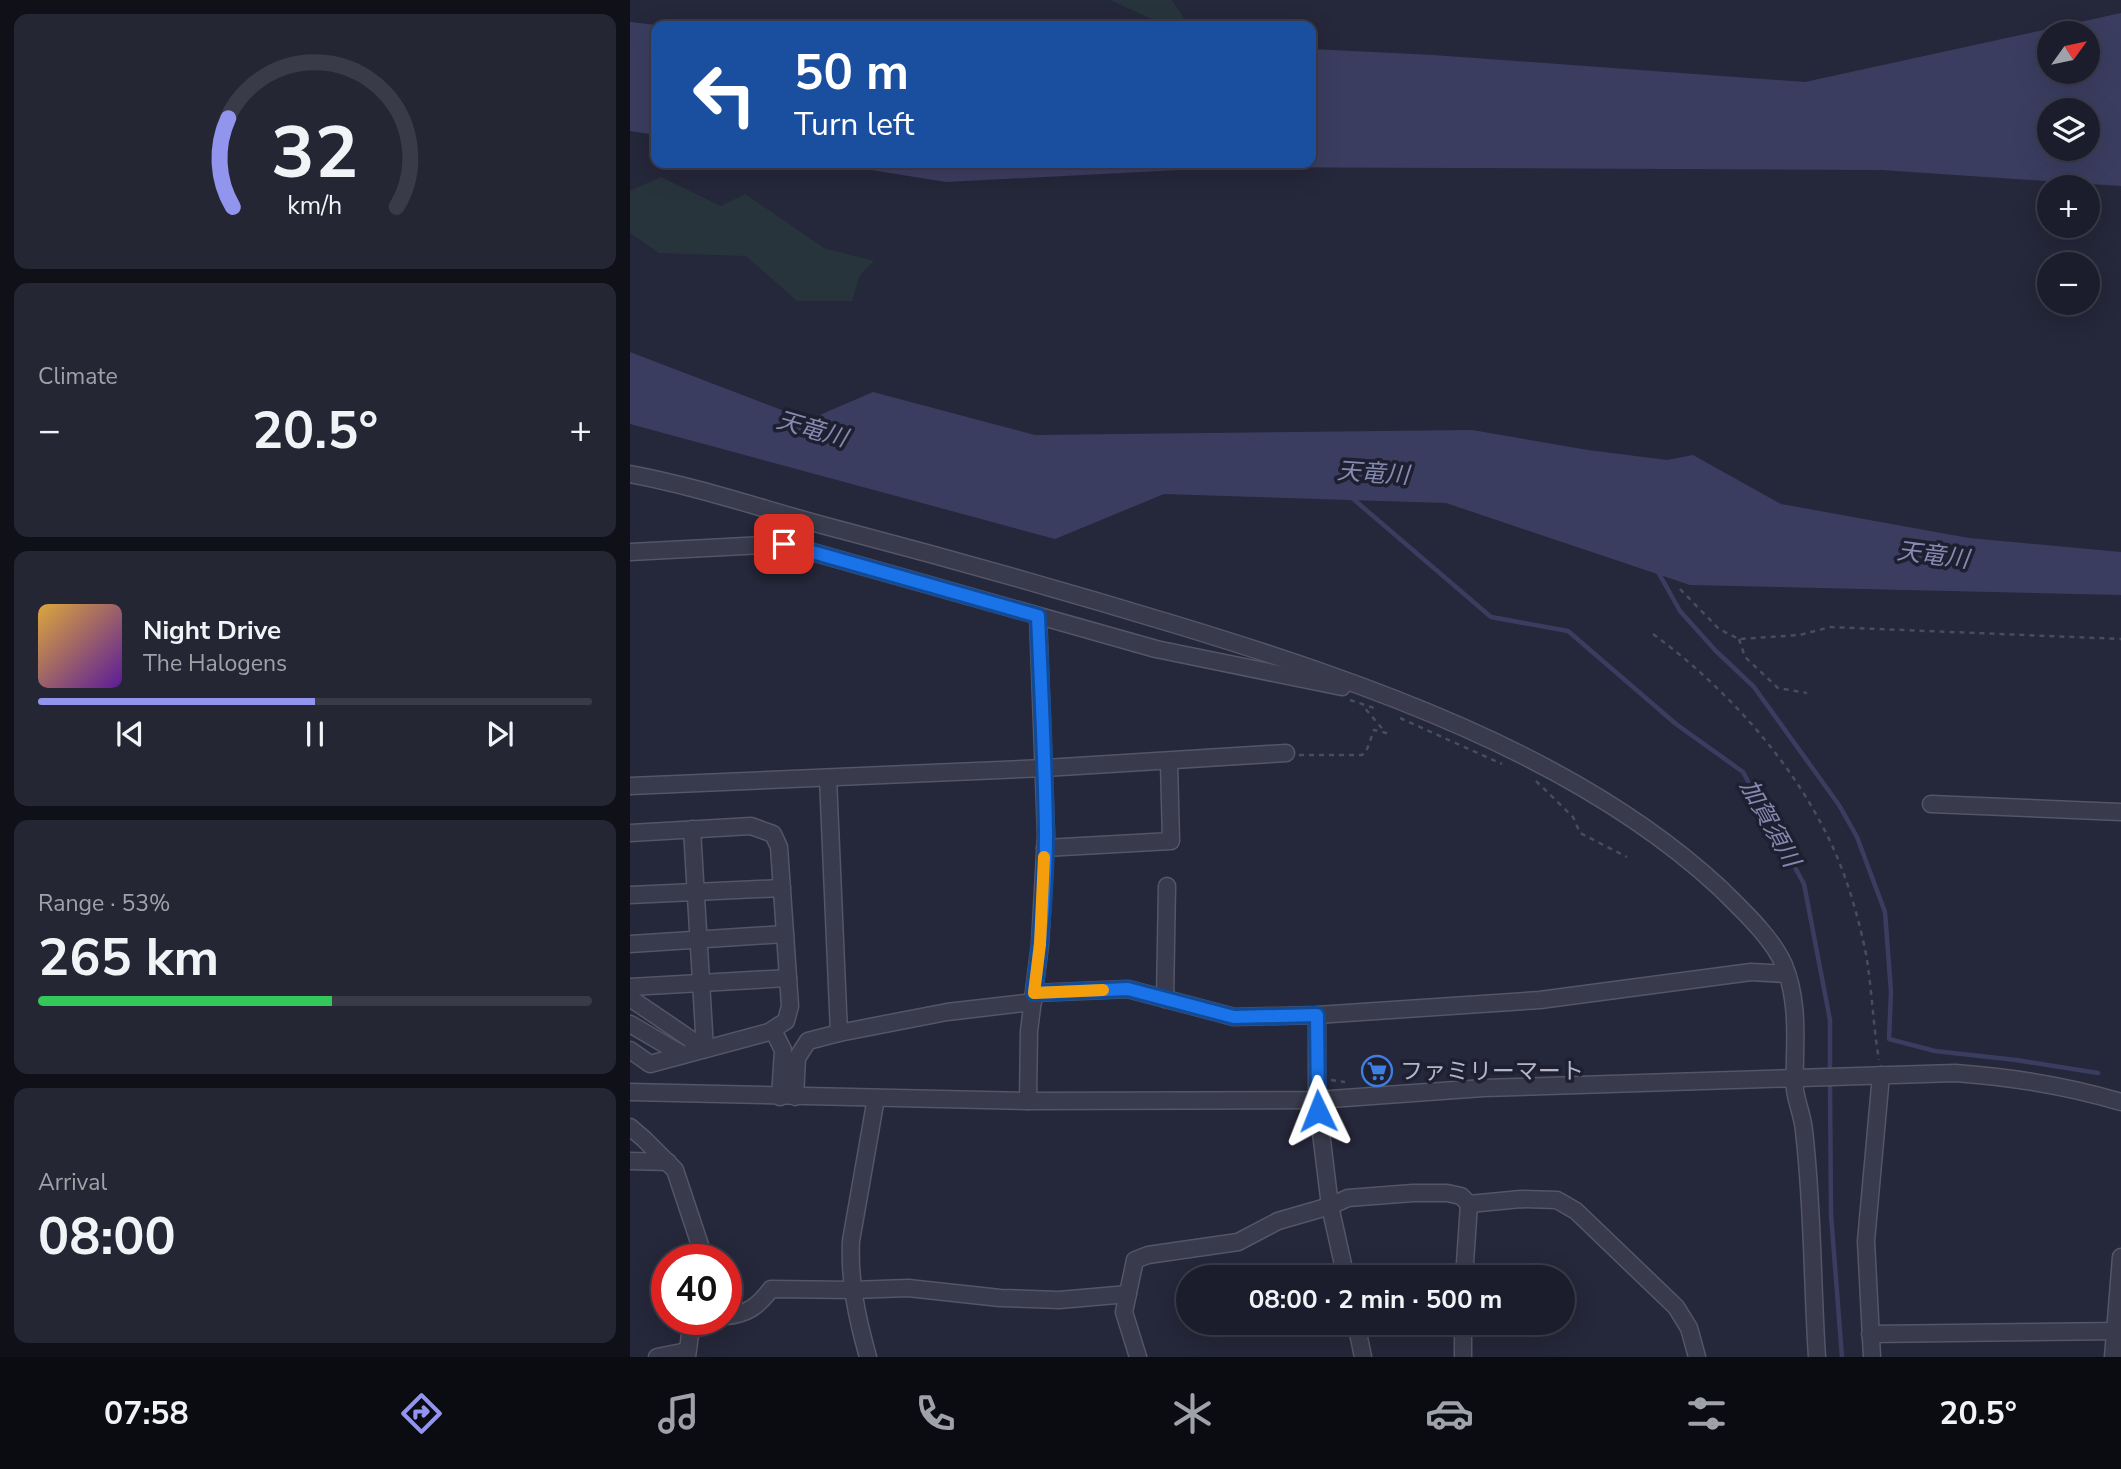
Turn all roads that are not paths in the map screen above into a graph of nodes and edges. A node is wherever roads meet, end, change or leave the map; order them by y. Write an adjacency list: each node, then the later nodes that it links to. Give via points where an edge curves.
1 (630, 474): 4 (street, via 1077,595)
2 (630, 552): 3 (street, via 784,544)
3 (1038, 616): 4 (street, via 1156,649 1339,688); 7 (street)
4 (1358, 684): 22 (street, via 1495,743 1583,788 1651,833 1740,909 1772,947)
5 (1286, 753): 6 (street)
6 (1169, 762): 7 (street); 14 (street, via 1171,841)
7 (1045, 768): 8 (street); 14 (street)
8 (828, 778): 9 (street); 32 (street)
9 (630, 786)
10 (1931, 804): 11 (street)
11 (2121, 812)
12 (692, 830): 13 (street); 16 (street, via 751,826 773,834 779,847); 17 (street)
13 (630, 833)
14 (1045, 848): 27 (street)
15 (1167, 886): 28 (street)
16 (782, 888): 17 (street); 19 (street)
17 (696, 892): 18 (street); 20 (street)
18 (630, 895)
19 (785, 934): 20 (street); 23 (street)
20 (698, 940): 21 (street); 24 (street)
21 (630, 944)
22 (1787, 974): 29 (street, via 1751,972 1540,1000); 37 (street, via 1794,1000)
23 (788, 978): 24 (street); 31 (street, via 786,1021)
24 (701, 983): 25 (street); 33 (street)
25 (630, 987)
26 (630, 998): 33 (street)
27 (1033, 998): 28 (street, via 1128,989); 32 (street); 42 (street)
28 (1165, 999): 29 (street, via 1234,1017)
29 (1317, 1015): 41 (street)
30 (630, 1024): 35 (street)
31 (773, 1030): 33 (street); 39 (street, via 782,1050)
32 (839, 1033): 39 (street, via 808,1041 797,1058)
33 (705, 1049): 35 (street)
34 (630, 1050): 35 (street, via 650,1064)
35 (683, 1055)
36 (1879, 1075): 37 (street); 43 (street, via 2007,1077); 57 (street, via 1866,1241)
37 (1798, 1081): 41 (street, via 1483,1088); 68 (street)
38 (630, 1092): 39 (street)
39 (788, 1097): 40 (street)
40 (876, 1098): 42 (street); 53 (street, via 851,1241)
41 (1317, 1100): 42 (street); 48 (street)
42 (1028, 1101)
43 (2121, 1102)
44 (630, 1127): 46 (street)
45 (630, 1161): 46 (street)
46 (668, 1162): 49 (street, via 675,1170)
47 (1469, 1204): 48 (street, via 1461,1196 1447,1193 1413,1193 1348,1198); 52 (street); 67 (street, via 1557,1200 1576,1211 1676,1307 1689,1328)
48 (1330, 1206): 51 (street); 54 (street, via 1278,1221 1238,1242 1135,1260)
49 (700, 1244)
50 (2121, 1257): 56 (street)
51 (1343, 1265)
52 (1465, 1265)
53 (853, 1290): 54 (street, via 908,1288 1059,1300); 55 (street, via 771,1289 758,1306); 63 (street)
54 (1128, 1294): 64 (street, via 1124,1312)
55 (742, 1314)
56 (2118, 1331): 57 (street); 70 (street)
57 (1870, 1334): 69 (street)
58 (690, 1335): 61 (street)
59 (1358, 1335): 65 (street)
60 (1463, 1335): 66 (street)
61 (687, 1354): 62 (street)
62 (657, 1357)
63 (868, 1357)
64 (1138, 1357)
65 (1363, 1357)
66 (1463, 1357)
67 (1697, 1357)
68 (1817, 1357)
69 (1872, 1357)
70 (2113, 1357)

